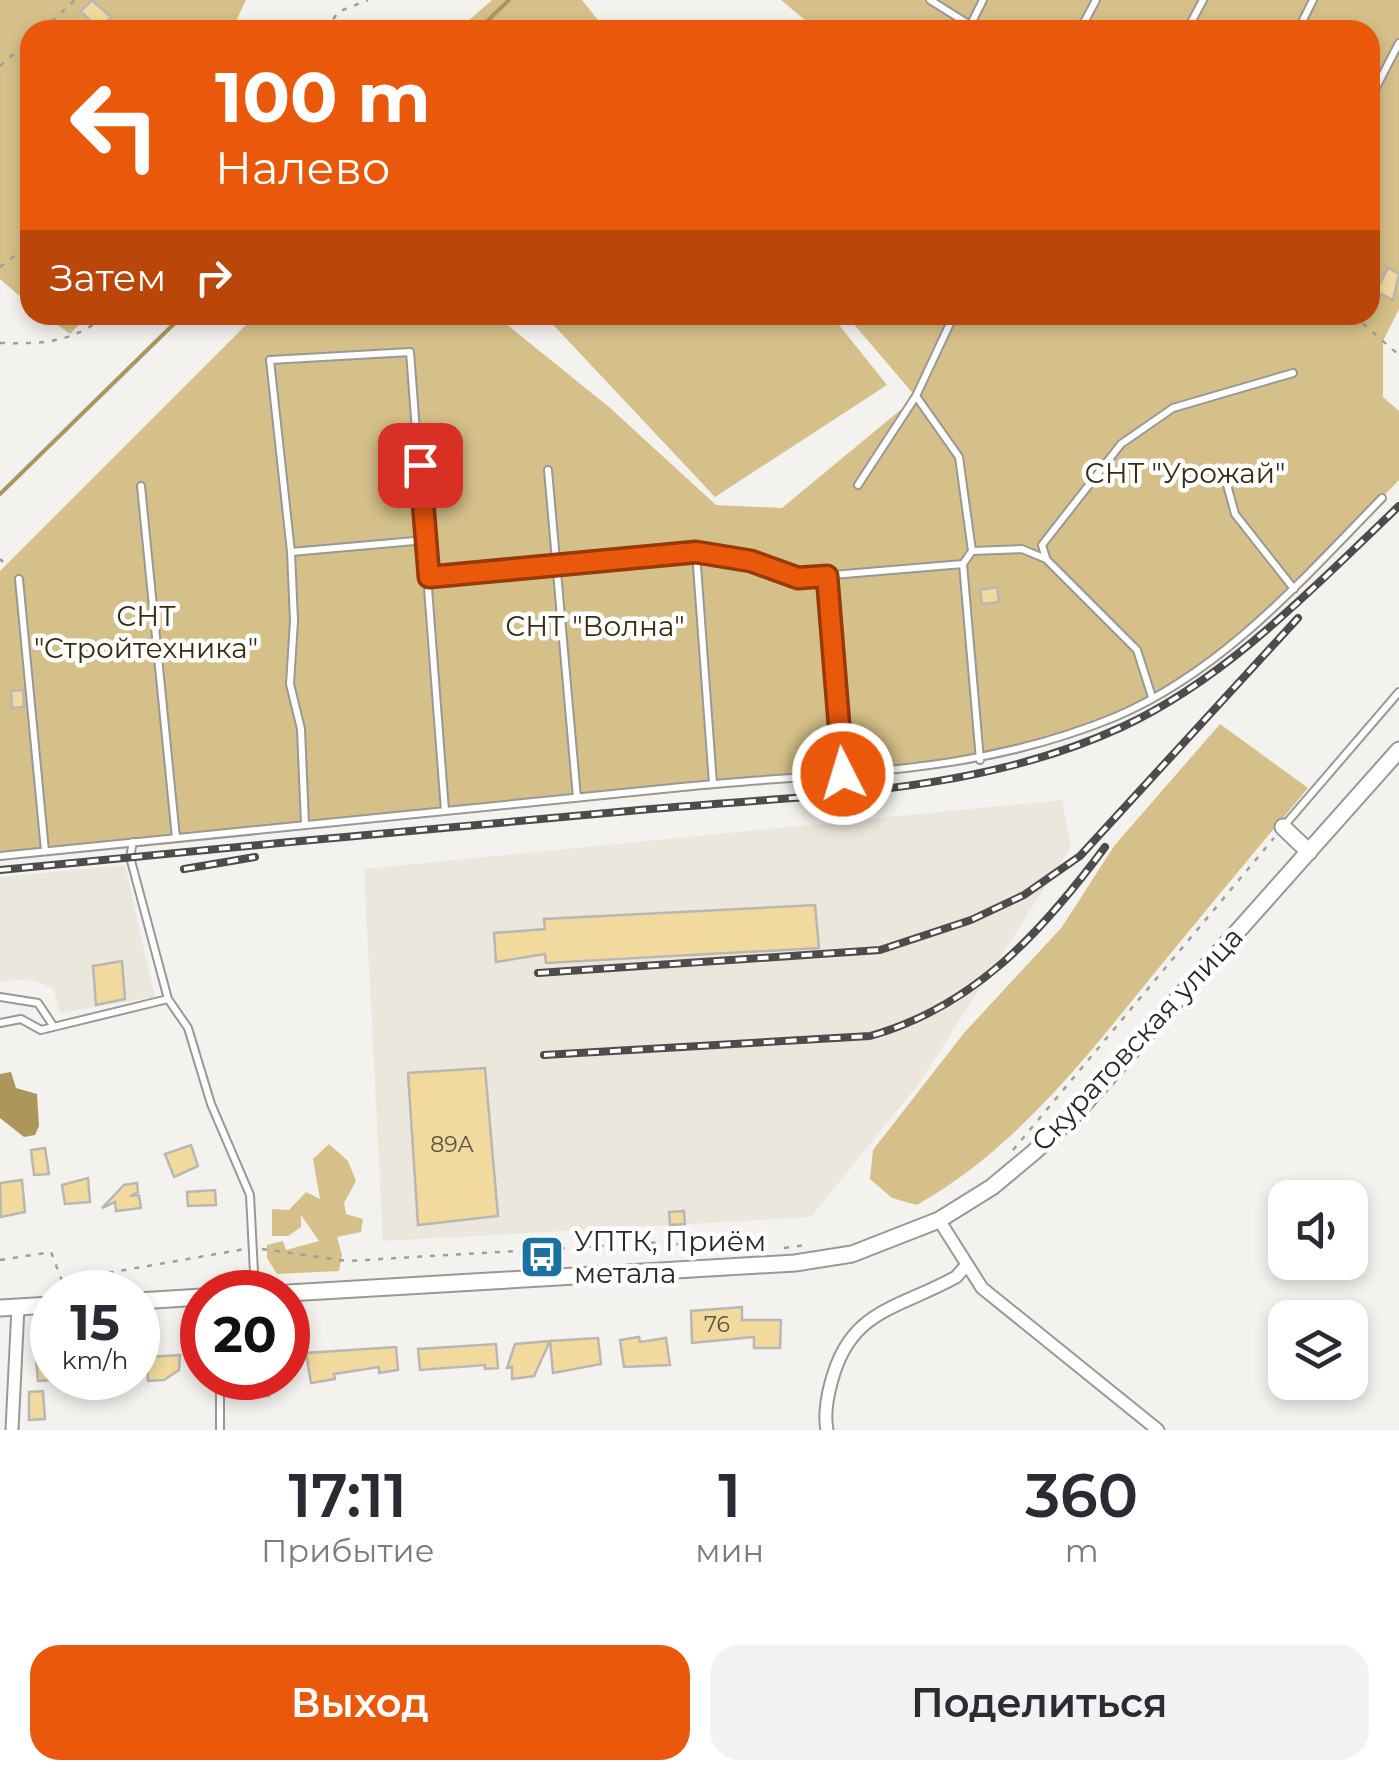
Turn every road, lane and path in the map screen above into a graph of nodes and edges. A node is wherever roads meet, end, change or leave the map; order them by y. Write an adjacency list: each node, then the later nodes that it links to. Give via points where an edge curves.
1 (75, 0): 4 (path)
2 (368, 0): 5 (path)
3 (930, 0): 6 (lane)
4 (53, 20)
5 (333, 20)
6 (958, 20)
7 (1399, 42): 10 (lane)
8 (20, 49): 9 (path)
9 (0, 66)
10 (1380, 79)
11 (20, 252): 12 (path)
12 (0, 267)
13 (90, 325): 16 (path, via 66,340)
14 (949, 325): 19 (lane)
15 (1364, 325): 17 (path)
16 (0, 343)
17 (1399, 355)
18 (1293, 373): 29 (lane, via 1173,408 1122,444 1042,545)
19 (916, 396): 22 (lane); 26 (lane, via 959,458)
20 (548, 470): 30 (lane)
21 (1241, 470): 35 (lane, via 1226,481 1234,514)
22 (858, 484)
23 (141, 486): 46 (lane)
24 (1382, 498): 35 (lane)
25 (426, 540): 27 (lane); 27 (lane, via 410,352 270,360); 33 (lane)
26 (972, 551): 29 (lane, via 1022,549); 31 (lane)
27 (291, 552): 44 (lane, via 290,684 301,729)
28 (696, 552): 30 (lane); 32 (lane, via 798,578); 41 (lane)
29 (1046, 559): 37 (lane, via 1137,650)
30 (556, 564): 33 (lane); 42 (lane)
31 (963, 564): 32 (lane); 39 (lane)
32 (827, 576): 40 (lane)
33 (429, 577): 43 (lane)
34 (20, 579): 48 (lane)
35 (1294, 589): 37 (lane, via 1227,651)
36 (1399, 692): 45 (lane)
37 (1152, 696): 39 (lane, via 1118,716)
38 (1399, 750): 49 (street, Скуратовская улица)
39 (980, 760): 40 (lane)
40 (843, 774): 41 (lane)
41 (712, 784): 42 (lane)
42 (578, 798): 43 (lane)
43 (445, 811): 44 (lane)
44 (306, 826): 46 (lane)
45 (1283, 827): 49 (street); 55 (path)
46 (176, 838): 47 (lane)
47 (132, 842): 48 (lane); 52 (lane, via 130,857)
48 (45, 851): 50 (lane)
49 (1310, 852): 56 (street, Скуратовская улица, via 1078,1112 992,1187)
50 (0, 856)
51 (0, 997): 54 (lane, via 38,1003)
52 (168, 999): 54 (lane); 58 (lane, via 188,1028 250,1195)
53 (0, 1023): 54 (lane, via 21,1019 41,1030)
54 (52, 1024)
55 (1002, 1160)
56 (939, 1220): 62 (street); 64 (street, Скуратовская улица, via 852,1254 795,1264)
57 (821, 1244): 59 (path)
58 (252, 1248): 60 (path, via 347,1260 669,1242); 61 (path, via 62,1282 50,1252); 63 (lane)
59 (782, 1248)
60 (722, 1256)
61 (0, 1260)
62 (965, 1268): 71 (street, via 854,1331 836,1366); 72 (street)
63 (254, 1270)
64 (310, 1292)
65 (30, 1306): 66 (street)
66 (18, 1307): 67 (street); 69 (street)
67 (0, 1308)
68 (220, 1400): 70 (lane)
69 (12, 1430)
70 (220, 1430)
71 (826, 1430)
72 (1158, 1430)

